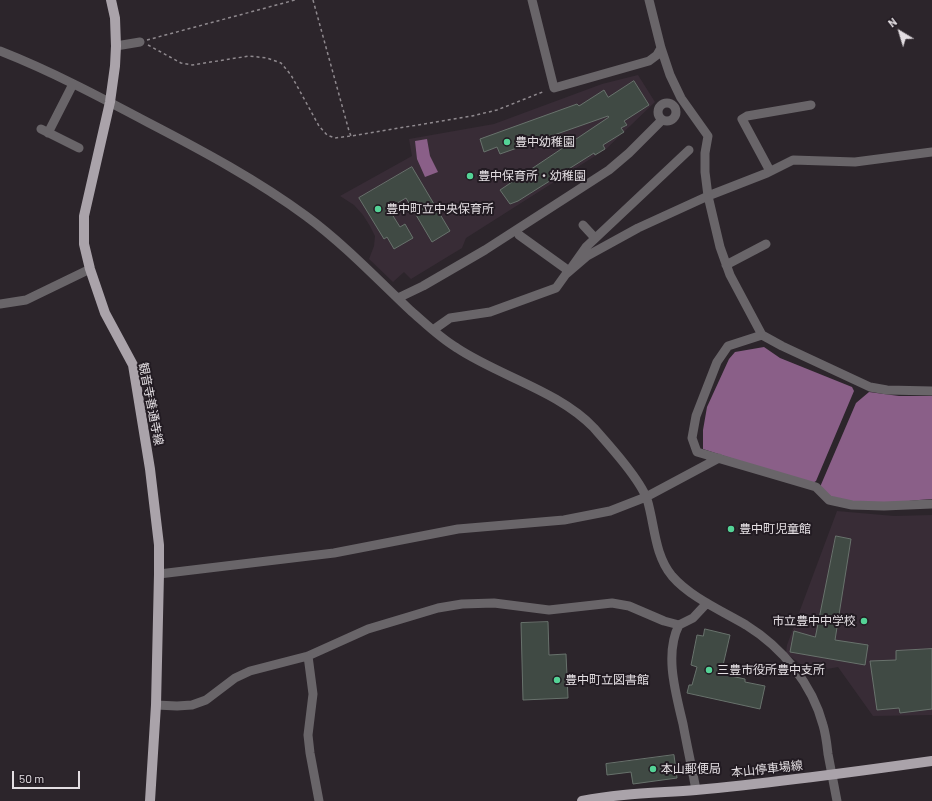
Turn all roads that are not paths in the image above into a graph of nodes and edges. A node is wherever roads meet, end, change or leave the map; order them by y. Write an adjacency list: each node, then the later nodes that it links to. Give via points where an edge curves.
1 (111, 0): 5 (main road, 観音寺善通寺線, via 115,18)
2 (532, 0): 6 (street, via 554,88 649,62)
3 (649, 0): 6 (street)
4 (141, 41): 5 (street)
5 (116, 46): 9 (main road, 観音寺善通寺線)
6 (661, 48): 16 (street, via 681,98 708,136 705,172)
7 (0, 51): 8 (street)
8 (73, 84): 9 (street); 12 (street, via 45,131)
9 (110, 102): 22 (main road, 観音寺善通寺線, via 84,216 84,244); 24 (street, via 220,160 306,216 344,247)
10 (811, 106): 15 (street, via 747,116 742,120)
11 (662, 120): 24 (street, via 609,170 485,250)
12 (79, 148)
13 (688, 150): 19 (street)
14 (932, 152): 15 (street, via 855,162 793,160)
15 (770, 172): 16 (street)
16 (708, 196): 21 (street); 23 (street, via 638,228 587,256)
17 (583, 225): 19 (street)
18 (519, 235): 23 (street)
19 (595, 238): 23 (street)
20 (766, 244): 21 (street)
21 (726, 264): 27 (street)
22 (90, 269): 25 (street, via 26,300); 32 (main road, 観音寺善通寺線, via 105,313 133,365 150,469 159,545)
23 (569, 271): 26 (street, via 556,288 490,312 450,318)
24 (398, 298): 26 (street)
25 (0, 304)
26 (432, 330): 30 (street, via 481,362 575,412 592,426 629,470)
27 (762, 335): 28 (street, via 870,387); 29 (street, via 728,346 717,362 696,416 692,438 697,452)
28 (932, 391)
29 (719, 458): 30 (street); 31 (street, via 816,487 829,500 852,505)
30 (646, 497): 32 (street, via 610,511 564,520 458,529 334,554); 33 (street, via 658,549 664,563 683,587)
31 (932, 504)
32 (159, 574): 36 (main road, 観音寺善通寺線)
33 (707, 603): 34 (street, via 693,618); 38 (street, via 750,628 773,646 807,685 817,704 825,729)
34 (679, 625): 35 (street, via 629,606 612,603 549,610 494,603 462,604 438,608 368,629); 39 (street, via 674,634 672,649 673,678)
35 (308, 656): 36 (street, via 235,678 206,700 192,705); 41 (street, via 313,694 308,735)
36 (156, 705): 40 (main road, 観音寺善通寺線)
37 (932, 762): 38 (main road, 本山停車場線)
38 (832, 775): 39 (main road, 本山停車場線); 43 (street)
39 (696, 790): 42 (main road, 本山停車場線, via 602,797)
40 (150, 801)
41 (319, 801)
42 (582, 801)
43 (837, 801)

